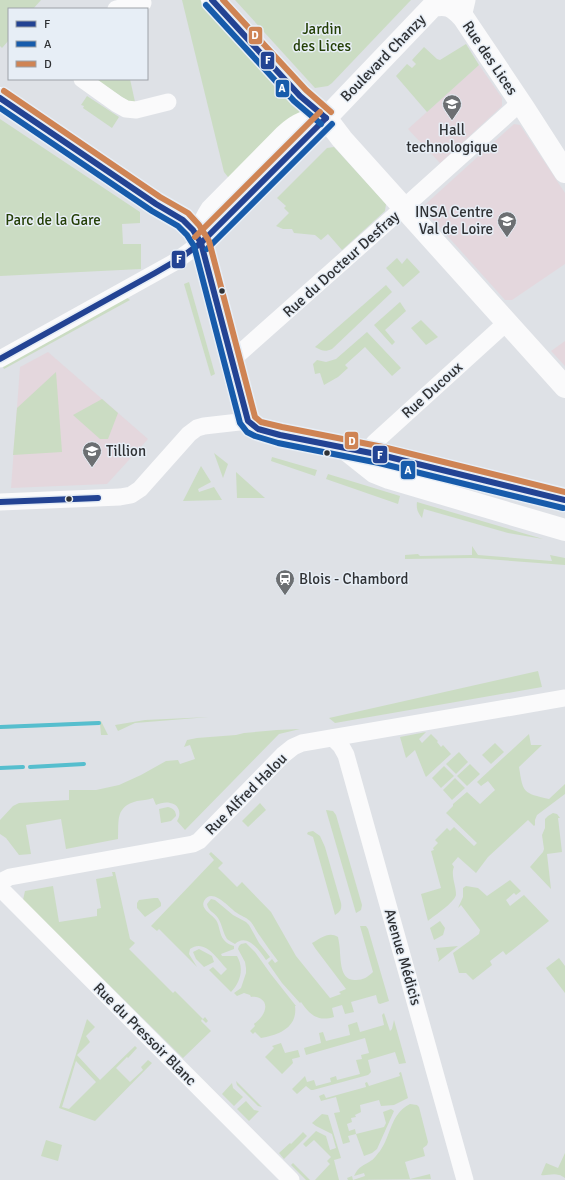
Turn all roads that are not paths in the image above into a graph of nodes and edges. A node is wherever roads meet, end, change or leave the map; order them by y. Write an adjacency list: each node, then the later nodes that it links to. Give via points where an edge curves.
1 (212, 0): 9 (main road, via 300,96)
2 (143, 3): 4 (street)
3 (454, 4): 8 (main road, Rue des Lices); 9 (main road, Boulevard Chanzy, via 433,6)
4 (120, 8)
5 (83, 80): 7 (street, via 126,109 136,110)
6 (0, 98): 12 (main road, via 183,220)
7 (168, 102)
8 (520, 103): 10 (main road, Rue des Lices); 11 (street, Rue du Docteur Desfray)
9 (326, 118): 11 (main road); 12 (main road, Boulevard Chanzy)
10 (565, 172)
11 (404, 208): 13 (main road); 15 (street, Rue du Docteur Desfray)
12 (201, 242): 14 (street, via 173,263); 15 (main road)
13 (507, 322): 16 (main road); 18 (street, Rue Ducoux, via 375,442)
14 (0, 359)
15 (232, 360): 17 (main road)
16 (565, 387)
17 (248, 421): 18 (main road, via 258,429); 20 (street, via 197,428 140,489 131,495)
18 (357, 454): 19 (main road, via 381,455); 21 (main road, via 374,472 389,478)
19 (565, 500)
20 (0, 502)
21 (565, 530)
22 (565, 698): 23 (street, Rue Alfred Halou)
23 (333, 738): 24 (street, Rue Alfred Halou, via 293,747 204,837 193,844 10,877); 27 (street, Avenue Médicis, via 346,755)
24 (0, 882)
25 (0, 888): 26 (street, Rue du Pressoir Blanc)
26 (291, 1180)
27 (465, 1180)

